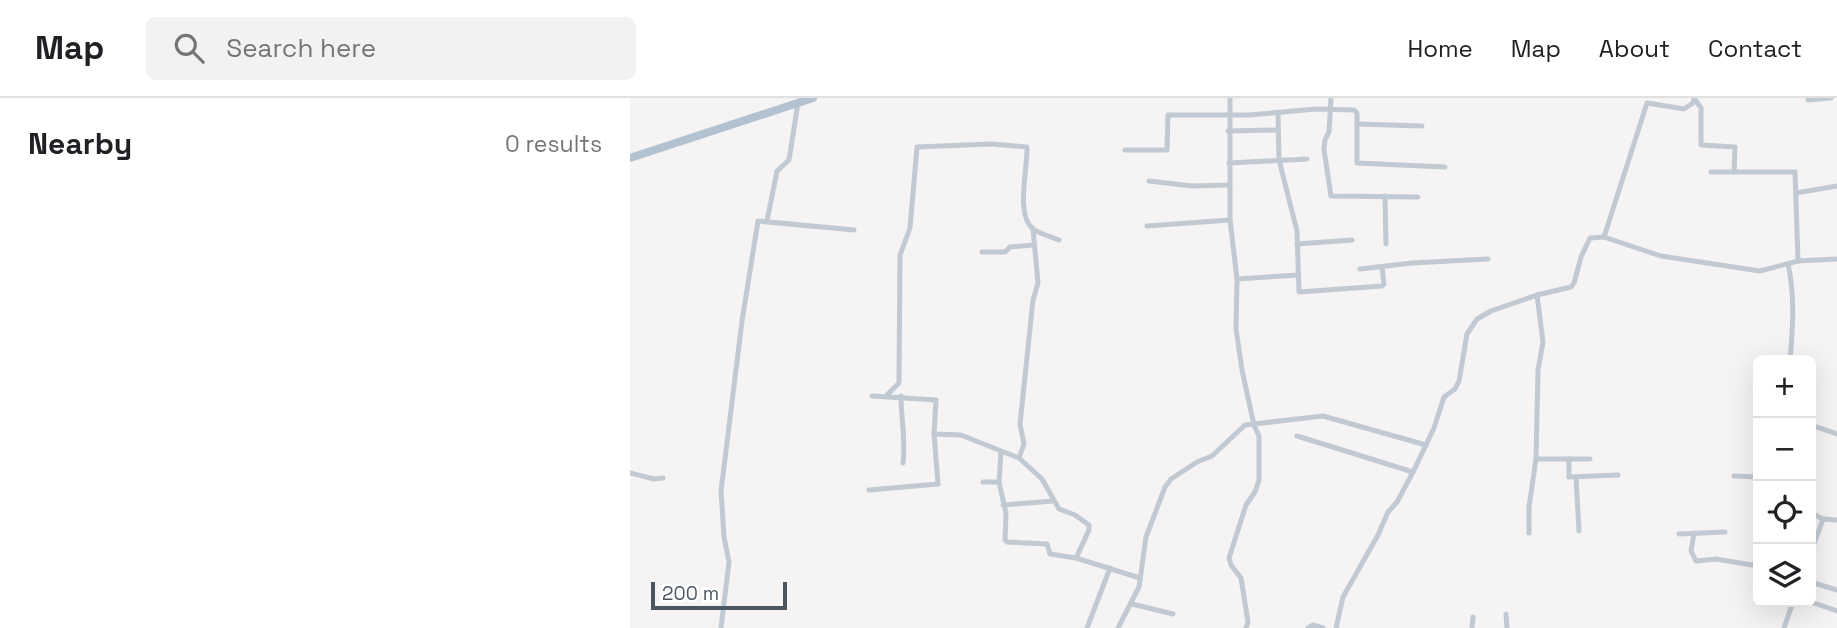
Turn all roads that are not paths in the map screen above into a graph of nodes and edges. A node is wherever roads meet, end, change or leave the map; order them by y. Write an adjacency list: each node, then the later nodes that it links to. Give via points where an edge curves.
1 (813, 98): 7 (main road)
2 (1230, 98): 10 (street)
3 (1331, 98): 8 (street)
4 (1694, 98): 22 (street, via 1701,107 1701,145 1735,147); 34 (street, via 1684,108 1647,103)
5 (1830, 98): 6 (street)
6 (1808, 100)
7 (801, 101): 16 (main road); 30 (street, via 789,160 777,171)
8 (1329, 110): 9 (street); 11 (street, via 1357,111); 27 (street, via 1325,159 1331,196)
9 (1278, 113): 10 (street); 13 (street)
10 (1228, 114): 14 (street); 15 (street, via 1168,115 1167,150)
11 (1357, 124): 12 (street); 20 (street, via 1359,164)
12 (1422, 126)
13 (1278, 130): 14 (street); 18 (street)
14 (1228, 131): 19 (street)
15 (1125, 150)
16 (630, 158)
17 (1307, 159): 18 (street)
18 (1279, 160): 19 (street); 37 (street)
19 (1229, 163): 24 (street)
20 (1445, 166)
21 (1710, 172): 22 (street)
22 (1734, 172): 26 (street, via 1795,172)
23 (1149, 181): 24 (street)
24 (1230, 185): 29 (street)
25 (1837, 186): 26 (street)
26 (1796, 192): 43 (street)
27 (1385, 196): 28 (street); 38 (street)
28 (1418, 197)
29 (1230, 220): 31 (street); 48 (street)
30 (766, 221): 33 (street); 100 (street, via 758,220 722,478 729,562)
31 (1147, 226)
32 (1033, 229): 35 (street); 39 (street); 52 (street, via 1024,205 1027,147 917,147 910,228 900,255 899,383)
33 (854, 230)
34 (1604, 237): 44 (street, via 1661,256 1760,271); 49 (street, via 1590,238 1571,286)
35 (1059, 240)
36 (1352, 240): 37 (street)
37 (1297, 244): 47 (street)
38 (1386, 244)
39 (1034, 245): 40 (street); 61 (street, via 1038,283)
40 (982, 252)
41 (1488, 259): 45 (street)
42 (1837, 259): 43 (street)
43 (1798, 261): 44 (street)
44 (1788, 264): 50 (street, via 1794,333)
45 (1382, 267): 46 (street); 47 (street, via 1382,286 1300,292)
46 (1360, 269)
47 (1298, 275): 48 (street)
48 (1237, 279): 54 (street, via 1236,329)
49 (1537, 295): 59 (street, via 1490,310 1477,319 1467,334 1459,381 1444,397); 62 (street, via 1543,342)
50 (1791, 355)
51 (872, 396): 52 (street)
52 (886, 396): 53 (street)
53 (901, 396): 56 (street, via 936,400); 65 (street)
54 (1254, 425): 59 (street, via 1321,416); 90 (street, via 1245,425 1212,456 1165,487 1148,529); 103 (street, via 1259,436 1259,480 1229,558 1241,578)
55 (1816, 427): 57 (street)
56 (934, 434): 60 (street, via 961,435); 75 (street, via 937,485)
57 (1837, 434)
58 (1297, 436): 66 (street)
59 (1426, 446): 66 (street)
60 (1001, 452): 61 (street); 74 (street)
61 (1019, 458): 76 (street, via 1042,479)
62 (1536, 459): 63 (street); 83 (street)
63 (1569, 459): 64 (street); 69 (street, via 1567,476)
64 (1590, 459)
65 (903, 463)
66 (1413, 472): 106 (street, via 1343,597)
67 (630, 473): 72 (street)
68 (1618, 475): 69 (street)
69 (1576, 477): 81 (street)
70 (1734, 477): 71 (street)
71 (1753, 477)
72 (663, 478)
73 (984, 482): 74 (street)
74 (999, 482): 77 (street)
75 (869, 491)
76 (1053, 501): 77 (street); 87 (street, via 1089,525)
77 (1003, 505): 87 (street, via 1007,542 1040,542 1047,544 1050,554)
78 (1816, 516): 79 (street)
79 (1823, 519): 80 (street); 86 (street)
80 (1837, 520)
81 (1579, 531)
82 (1725, 532): 84 (street)
83 (1529, 533)
84 (1694, 533): 85 (street); 88 (street, via 1691,551 1696,561)
85 (1679, 534)
86 (1814, 544)
87 (1076, 558): 89 (street)
88 (1753, 565)
89 (1110, 568): 90 (street); 101 (street)
90 (1140, 578): 93 (street)
91 (1816, 584): 92 (street)
92 (1837, 590)
93 (1132, 604): 97 (street); 102 (street)
94 (1816, 604): 96 (street)
95 (1791, 607): 109 (street)
96 (1837, 611)
97 (1173, 614)
98 (1506, 614): 108 (street)
99 (1474, 617): 107 (street)
100 (721, 628)
101 (1087, 628)
102 (1118, 628)
103 (1246, 628)
104 (1308, 628): 105 (street)
105 (1323, 628)
106 (1336, 628)
107 (1472, 628)
108 (1507, 628)
109 (1784, 628)

